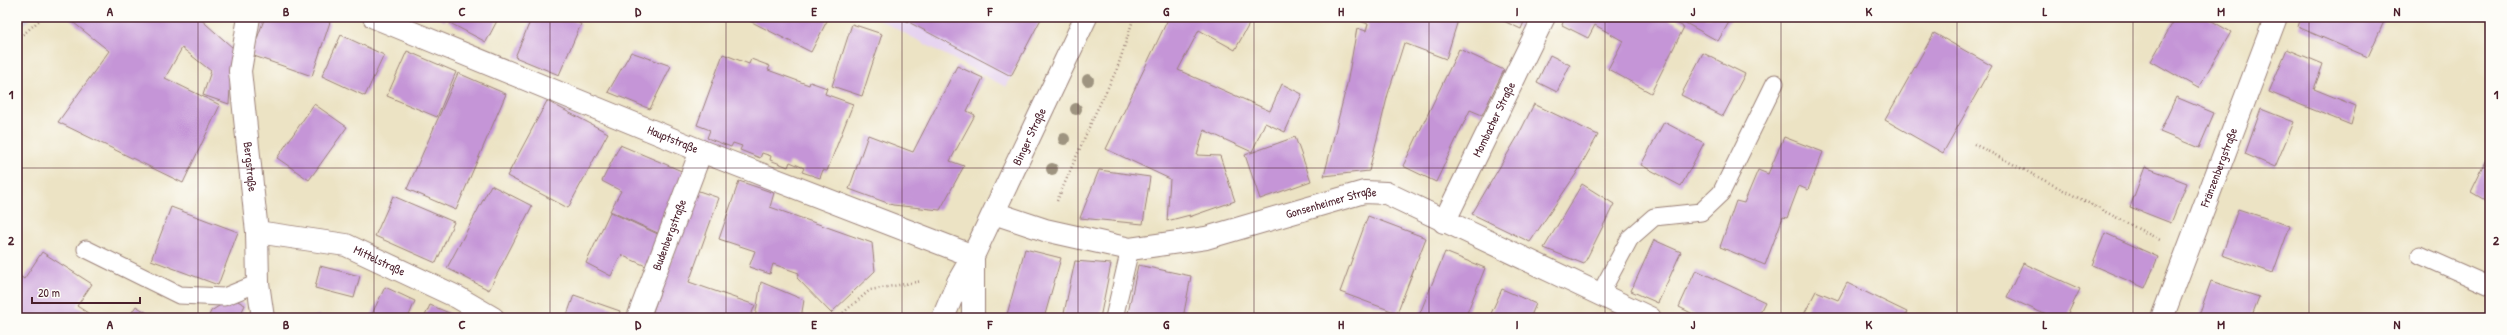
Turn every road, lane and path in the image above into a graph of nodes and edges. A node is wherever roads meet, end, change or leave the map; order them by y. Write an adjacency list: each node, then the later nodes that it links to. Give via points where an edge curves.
1 (43, 17): 8 (path)
2 (249, 17): 15 (street, Bergstraße, via 240,71)
3 (374, 17): 11 (street, Hauptstraße)
4 (1086, 17): 13 (street, Binger Straße)
5 (1134, 17): 12 (path, via 1117,69)
6 (1544, 17): 14 (street, Mombacher Straße)
7 (2276, 17): 18 (street, Fränzenbergstraße)
8 (17, 40)
9 (1775, 83): 24 (lane, via 1721,193 1701,212 1654,217 1630,238)
10 (1974, 144): 18 (path)
11 (701, 151): 20 (street, Hauptstraße); 27 (street, Budenbergstraße)
12 (1054, 208)
13 (994, 213): 17 (street, Gonsenheimer Straße, via 1045,230); 20 (street, Binger Straße)
14 (1444, 222): 17 (street, Gonsenheimer Straße, via 1386,193 1364,192 1206,238); 24 (street, Gonsenheimer Straße)
15 (257, 232): 22 (street, Bergstraße); 26 (street, Mittelstraße, via 346,246 457,297)
16 (86, 249): 22 (lane, via 179,295 224,297)
17 (1130, 249): 31 (lane)
18 (2186, 254): 33 (street, Fränzenbergstraße)
19 (2420, 255): 23 (lane)
20 (973, 256): 29 (street, Binger Straße, via 958,282); 30 (street, Binger Straße)
21 (922, 281): 28 (path, via 870,290)
22 (258, 283): 25 (street, Bergstraße)
23 (2490, 286)
24 (1600, 294): 32 (street, Gonsenheimer Straße)
25 (263, 318)
26 (493, 318)
27 (638, 318)
28 (837, 318)
29 (943, 318)
30 (973, 318)
31 (1114, 318)
32 (1650, 318)
33 (2162, 318)

